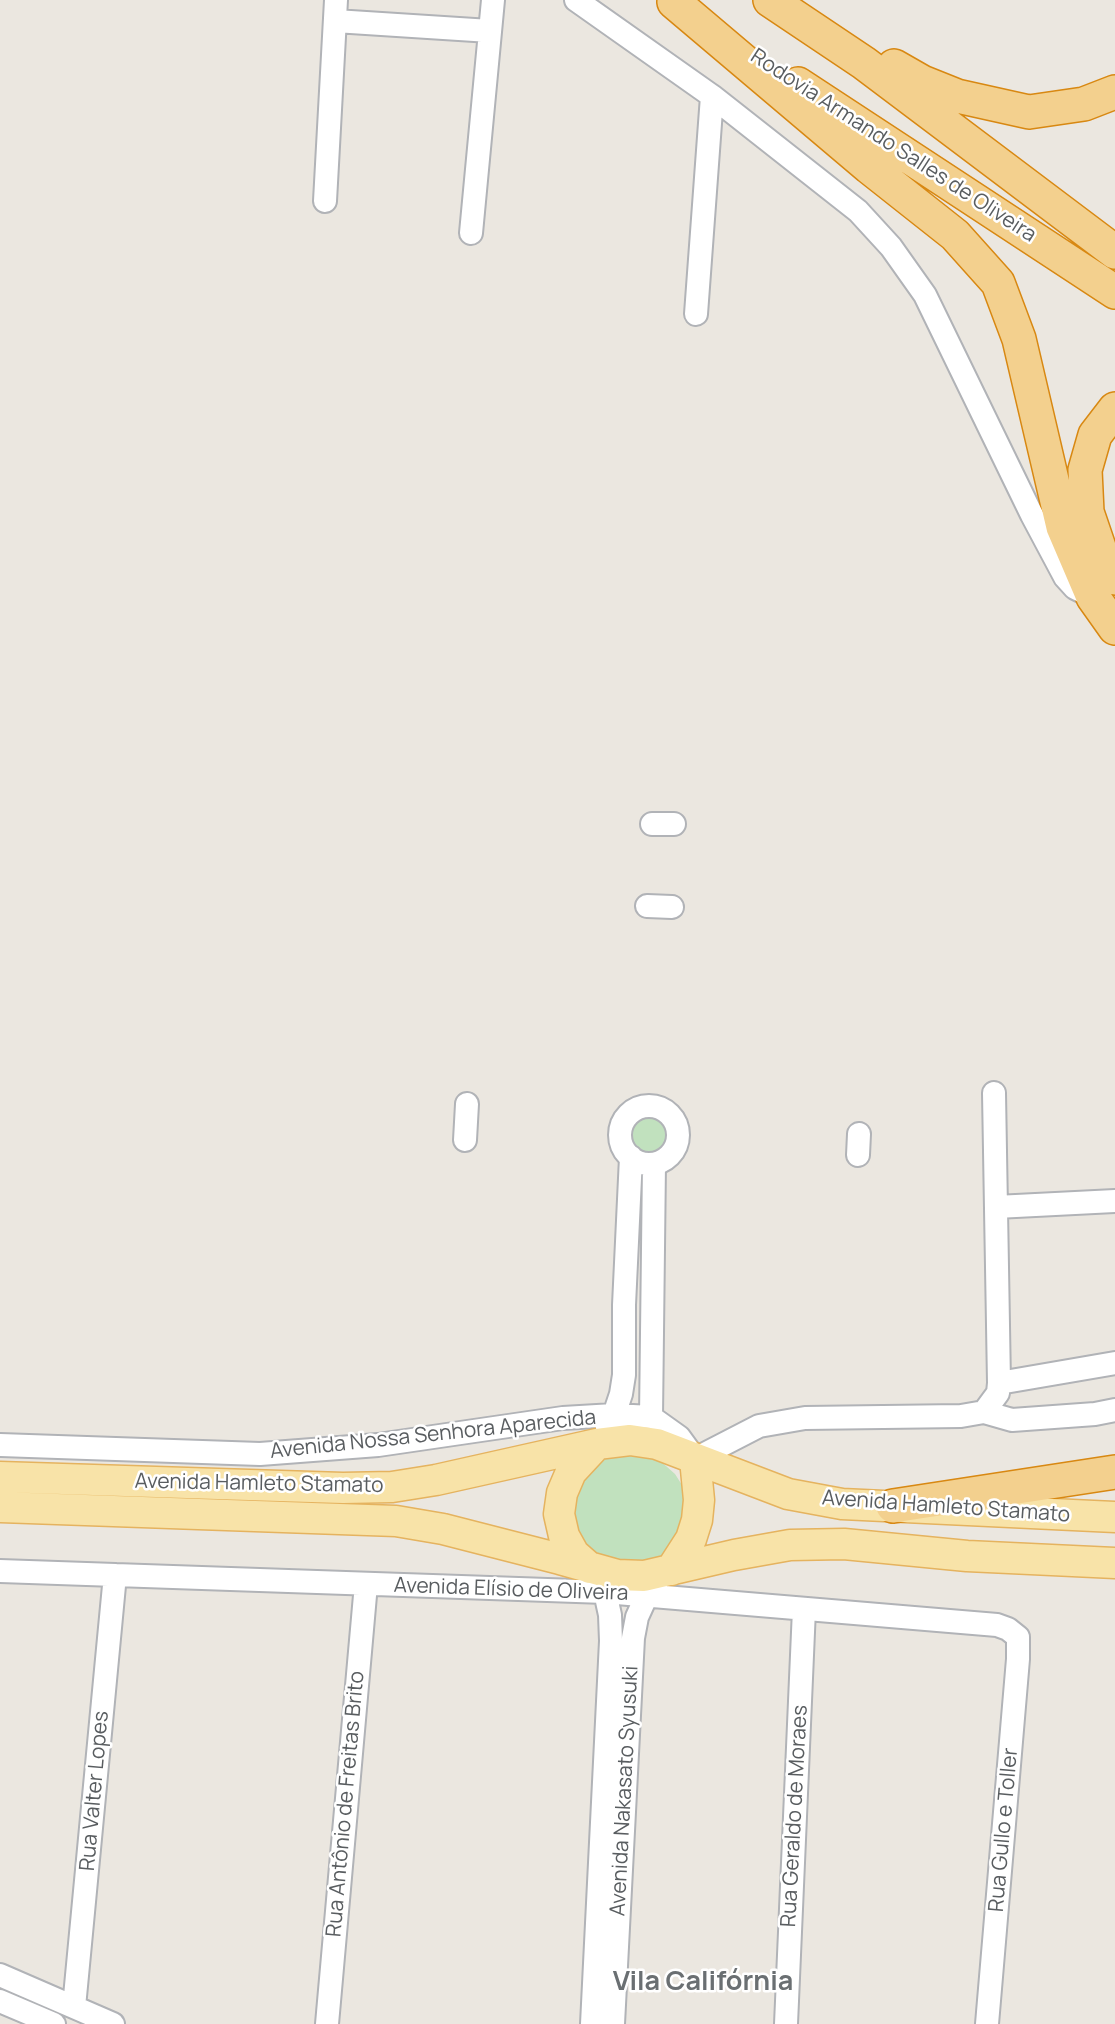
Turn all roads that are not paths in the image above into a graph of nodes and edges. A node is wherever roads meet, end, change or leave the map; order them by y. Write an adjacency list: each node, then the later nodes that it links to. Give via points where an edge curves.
1 (493, 0): 7 (street)
2 (576, 0): 9 (street)
3 (770, 0): 12 (highway, Rodovia Armando Salles de Oliveira, via 864,63)
4 (780, 0): 8 (highway, via 922,82 976,102 1029,112 1084,104)
5 (672, 1): 13 (highway, Rodovia Armando Salles de Oliveira); 16 (highway, via 955,235 998,283 1019,339 1063,527)
6 (336, 11): 7 (street); 10 (street)
7 (490, 31): 11 (street)
8 (1115, 92)
9 (712, 96): 14 (street); 16 (street, via 858,211 891,247 925,296 1065,577 1082,593)
10 (325, 201)
11 (471, 233)
12 (1115, 252)
13 (1115, 292)
14 (696, 314)
15 (1115, 409): 16 (highway, via 1095,435 1085,470 1087,512 1104,559)
16 (1104, 588): 17 (highway)
17 (1115, 628)
18 (647, 906): 19 (street)
19 (672, 906)
20 (994, 1093): 26 (street)
21 (467, 1104): 22 (street)
22 (465, 1140)
23 (631, 1157): 24 (street); 24 (street, via 620,1138 622,1125 632,1112 646,1107 661,1109 676,1124 678,1136 669,1156); 31 (street, via 624,1375)
24 (654, 1164): 32 (street)
25 (1115, 1201): 26 (street)
26 (996, 1207): 28 (street)
27 (1115, 1364): 28 (street)
28 (999, 1383): 30 (street, via 998,1393)
29 (1115, 1410): 30 (street, via 1012,1420)
30 (984, 1412): 35 (street, via 961,1416 805,1418 759,1426)
31 (614, 1415): 32 (street, Avenida Nossa Senhora Aparecida); 33 (street); 34 (street, Avenida Nossa Senhora Aparecida, via 563,1418 378,1445 260,1454)
32 (651, 1418): 35 (street, via 679,1437)
33 (597, 1444): 35 (main road, Avenida Hamleto Stamato, via 630,1440 657,1444); 37 (main road, Avenida Hamleto Stamato, via 392,1487); 45 (main road, via 571,1472 562,1493 560,1514 564,1536 574,1554)
34 (0, 1445)
35 (695, 1459): 38 (main road, Avenida Hamleto Stamato, via 788,1494 842,1504); 42 (main road, via 697,1520 691,1539)
36 (1115, 1472): 38 (highway)
37 (0, 1477)
38 (893, 1506): 40 (main road, Avenida Hamleto Stamato)
39 (0, 1507): 45 (main road, Avenida Hamleto Stamato, via 396,1521 443,1529)
40 (1115, 1517)
41 (1115, 1563): 42 (main road, Avenida Hamleto Stamato, via 822,1544 790,1545)
42 (670, 1570): 45 (main road, Avenida Hamleto Stamato); 47 (street, Avenida Nakasato Syusuki)
43 (0, 1571): 44 (street, Avenida Elísio de Oliveira)
44 (116, 1575): 46 (street, Avenida Elísio de Oliveira); 53 (street, Rua Valter Lopes)
45 (598, 1580): 46 (street, Avenida Elísio de Oliveira); 47 (street, Avenida Elísio de Oliveira); 50 (street, Avenida Nakasato Syusuki, via 610,1615)
46 (366, 1584): 56 (street, Rua Antônio de Freitas Brito)
47 (647, 1595): 48 (street, Avenida Elísio de Oliveira); 50 (street, Avenida Nakasato Syusuki, via 633,1638)
48 (804, 1609): 49 (street, Avenida Elísio de Oliveira, via 997,1625); 59 (street, Rua Geraldo de Moraes)
49 (1018, 1637): 60 (street, Rua Gullo e Toller)
50 (615, 1784): 57 (street, Avenida Nakasato Syusuki); 58 (street, Avenida Nakasato Syusuki)
51 (0, 1975): 53 (street)
52 (0, 2001): 54 (street)
53 (74, 2007): 55 (street)
54 (54, 2024)
55 (113, 2024)
56 (327, 2024)
57 (592, 2024)
58 (613, 2024)
59 (786, 2024)
60 (987, 2024)

